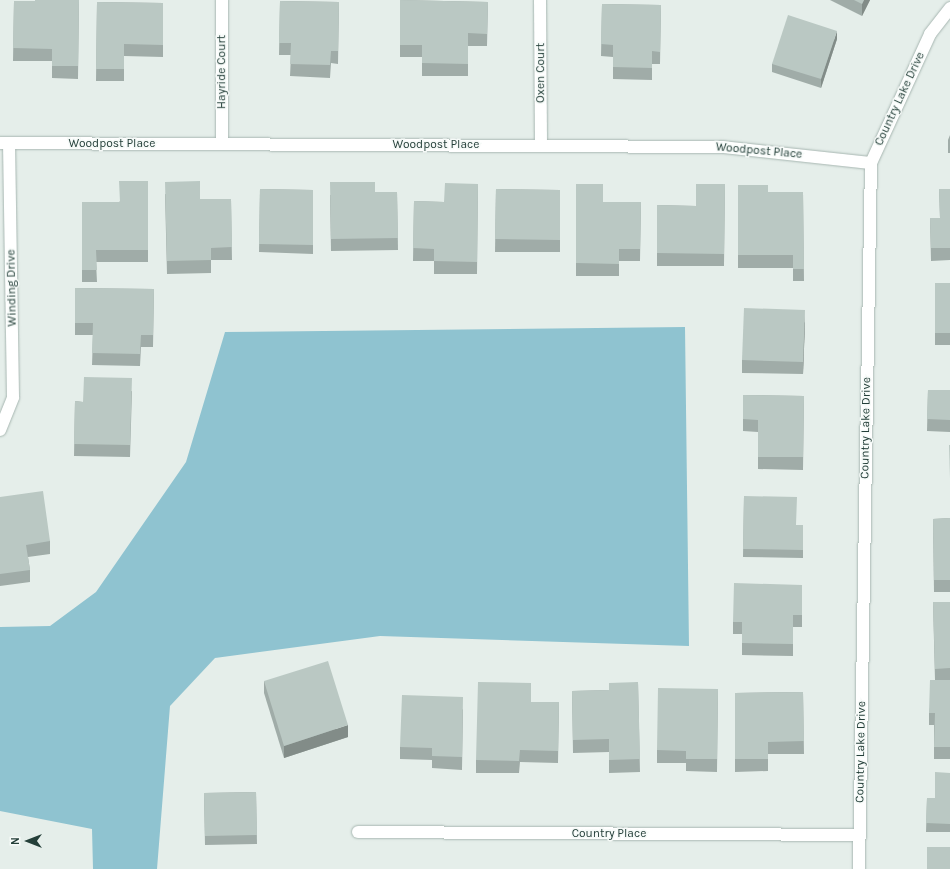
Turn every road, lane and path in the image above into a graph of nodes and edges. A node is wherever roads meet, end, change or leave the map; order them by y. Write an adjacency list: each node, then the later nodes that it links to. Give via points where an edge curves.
1 (222, 0): 5 (street, Hayride Court)
2 (540, 0): 6 (street, Oxen Court)
3 (950, 8): 7 (street, Country Lake Drive, via 930,34)
4 (5, 143): 5 (street, Woodpost Place); 8 (street, Winding Drive, via 13,397)
5 (222, 144): 6 (street, Woodpost Place)
6 (541, 146): 7 (street, Woodpost Place, via 724,146)
7 (870, 163): 10 (street, Country Lake Drive)
8 (0, 430)
9 (358, 832): 10 (street, Country Place)
10 (860, 836): 11 (street, Country Lake Drive)
11 (859, 869)

